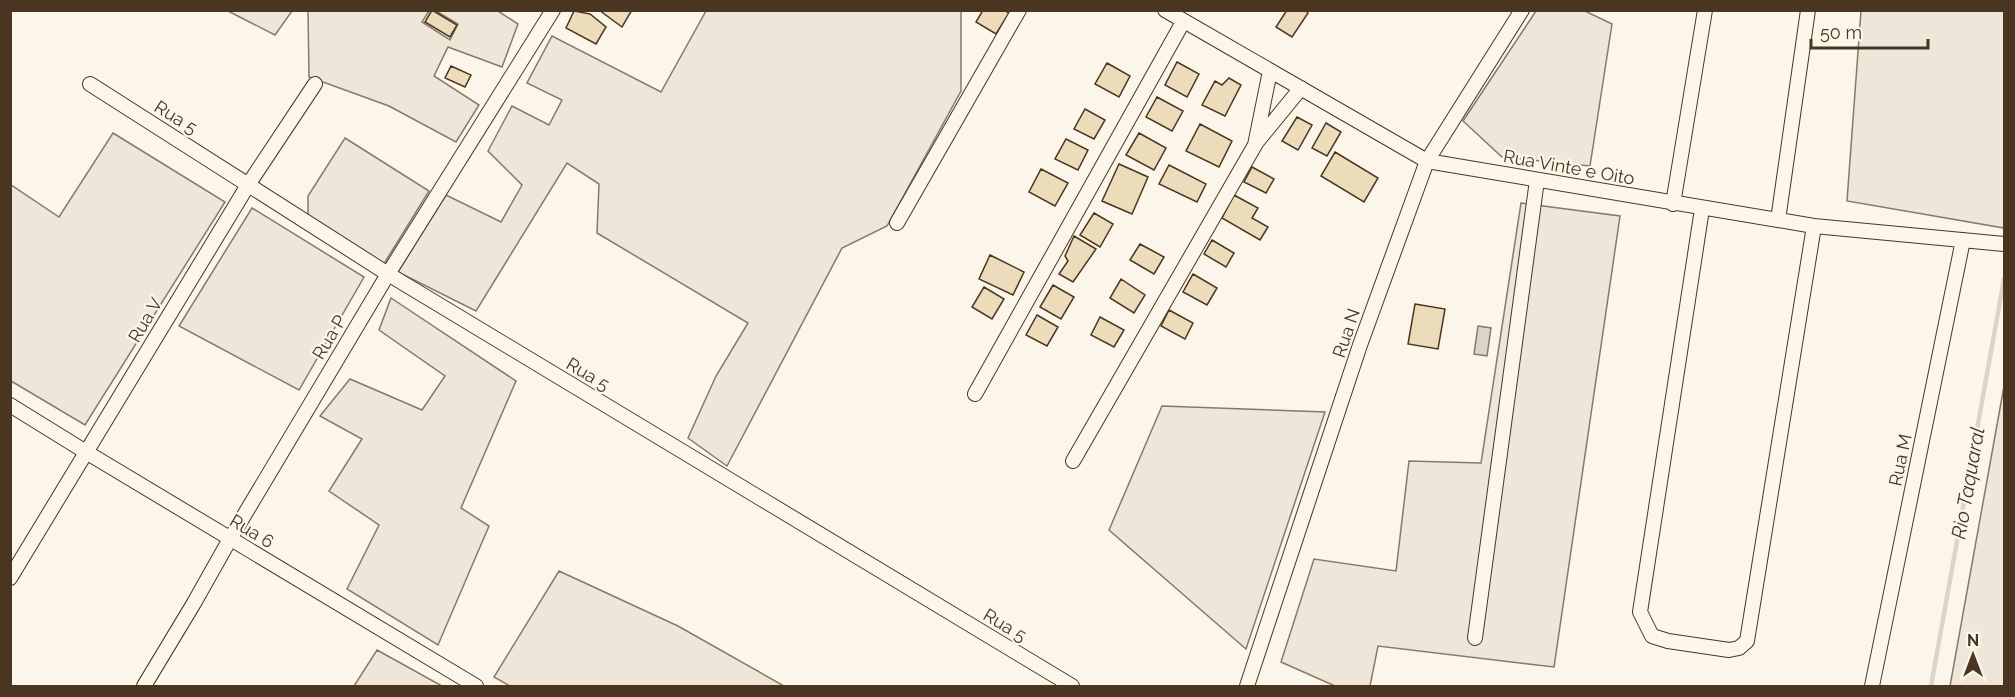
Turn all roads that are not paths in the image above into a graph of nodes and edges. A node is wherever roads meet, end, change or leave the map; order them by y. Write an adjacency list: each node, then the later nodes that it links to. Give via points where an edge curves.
1 (554, 10): 23 (street, Rua P)
2 (1019, 10): 19 (street)
3 (1165, 10): 7 (street, Rua Vinte e Oito)
4 (1522, 10): 13 (street, Rua N)
5 (1705, 10): 16 (street)
6 (1808, 10): 18 (street)
7 (1183, 22): 8 (street, Rua Vinte e Oito); 24 (street)
8 (1270, 71): 11 (street, Rua Vinte e Oito); 12 (street)
9 (90, 84): 15 (street, Rua 5)
10 (315, 84): 15 (street, Rua V)
11 (1301, 88): 12 (street); 13 (street, Rua Vinte e Oito)
12 (1255, 145): 27 (street)
13 (1427, 161): 14 (street, Rua Vinte e Oito); 34 (street, Rua N, via 1360,345)
14 (1537, 180): 16 (street, Rua Vinte e Oito); 30 (street)
15 (248, 185): 23 (street, Rua 5); 26 (street, Rua V)
16 (1673, 204): 17 (street, Rua Vinte e Oito)
17 (1702, 209): 18 (street, Rua Vinte e Oito); 20 (street, via 1640,612 1652,636 1668,641 1729,650 1747,641)
18 (1778, 220): 20 (street, Rua Vinte e Oito)
19 (897, 223)
20 (1814, 226): 21 (street, Rua Vinte e Oito)
21 (1963, 240): 22 (street, Rua Vinte e Oito); 35 (street, Rua M)
22 (2004, 244)
23 (388, 274): 28 (street, Rua P); 33 (street, Rua 5)
24 (975, 394)
25 (10, 405): 26 (street, Rua 6)
26 (86, 452): 28 (street, Rua 6); 29 (street, Rua V)
27 (1073, 461)
28 (230, 539): 31 (street, Rua P); 32 (street, Rua 6)
29 (10, 578)
30 (1475, 638)
31 (144, 687)
32 (476, 687)
33 (1072, 687)
34 (1247, 687)
35 (1872, 687)

